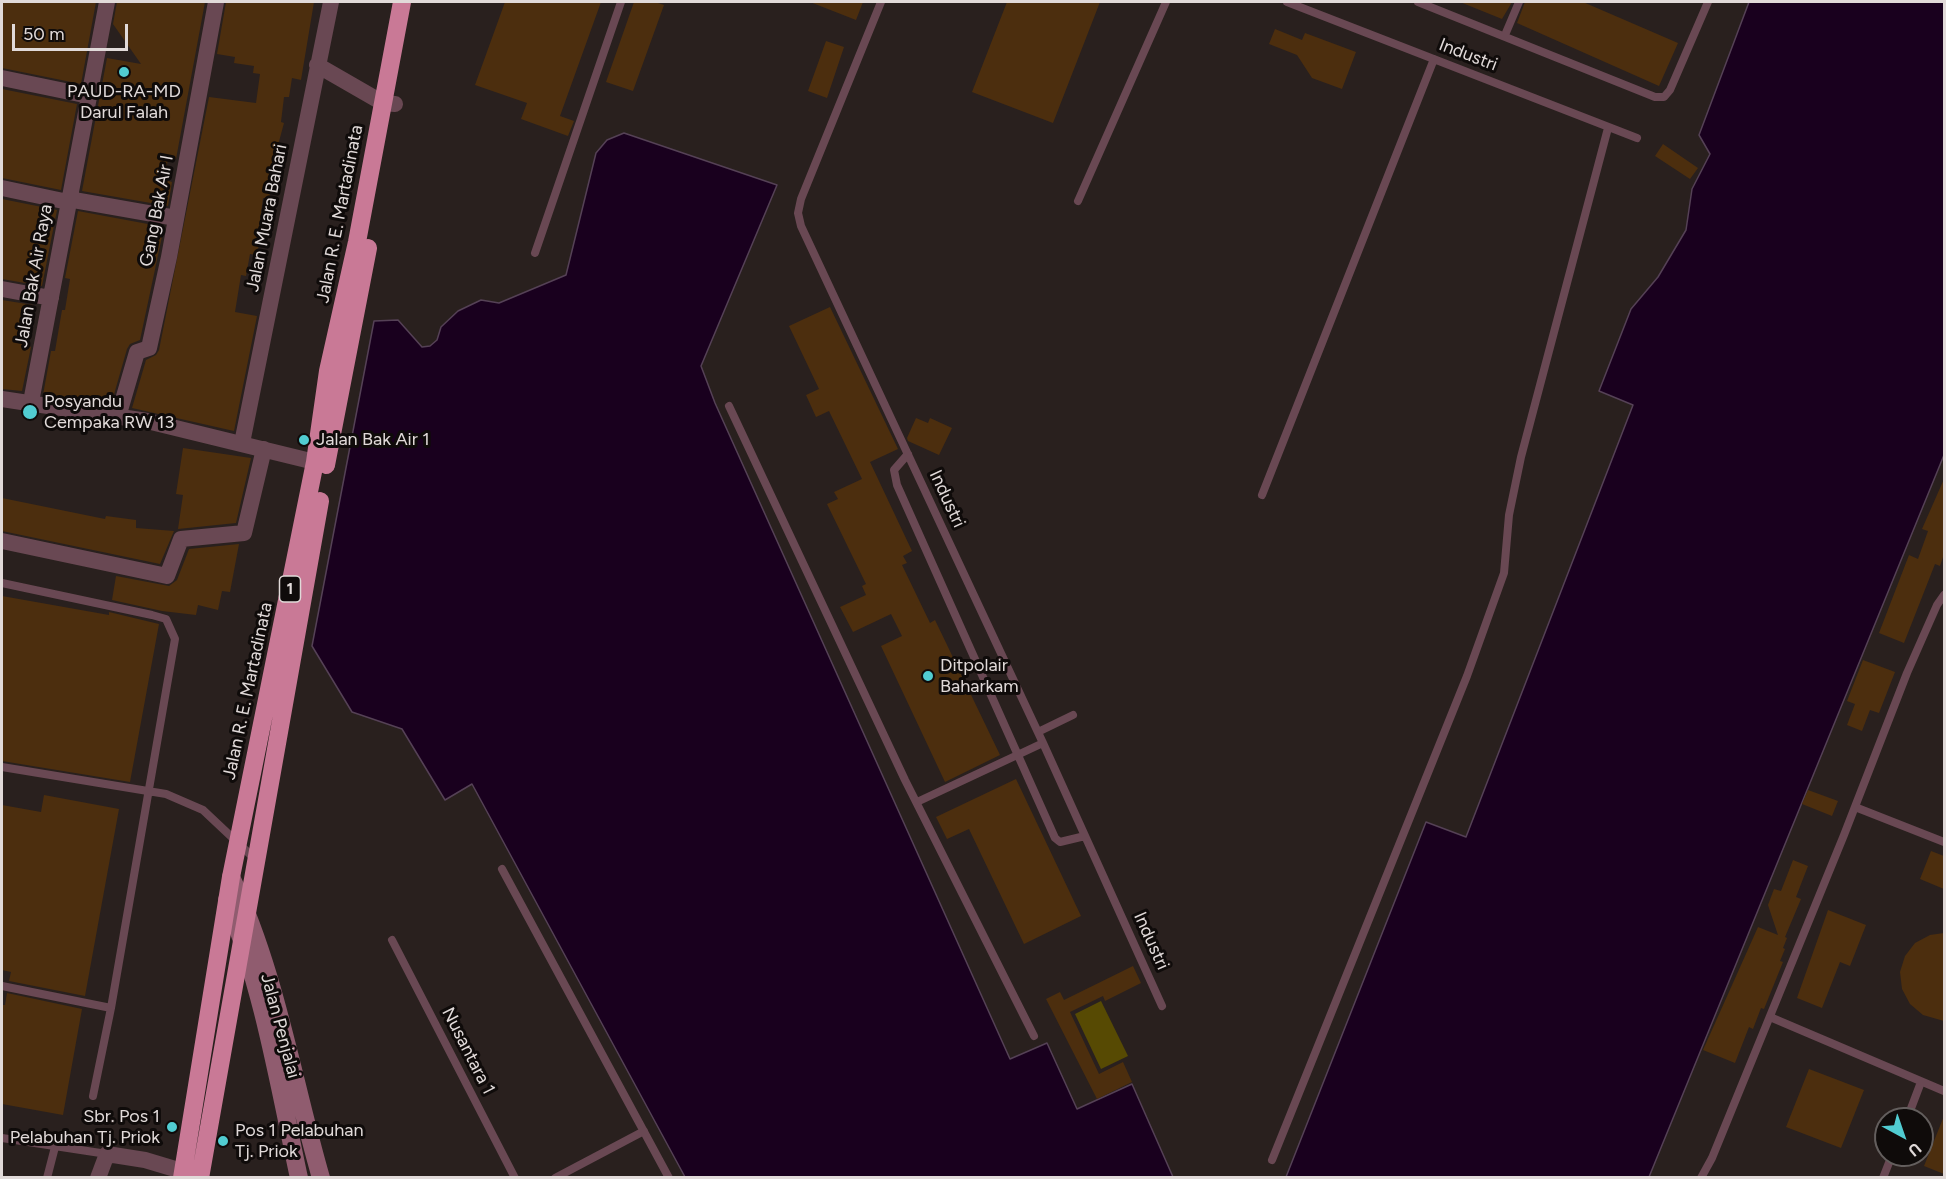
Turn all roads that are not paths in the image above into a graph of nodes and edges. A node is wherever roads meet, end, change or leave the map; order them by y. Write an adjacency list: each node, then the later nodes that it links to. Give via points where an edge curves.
1 (107, 2): 17 (street, Jalan Bak Air Raya)
2 (216, 2): 24 (street, Gang Bak Air I)
3 (331, 2): 15 (street, Jalan Muara Bahari)
4 (402, 2): 18 (highway, Jalan R. E. Martadinata / 1)
5 (415, 2): 18 (highway, Jalan R. E. Martadinata / 1)
6 (621, 2): 25 (lane)
7 (881, 2): 34 (lane, Industri, via 798,213)
8 (1166, 2): 23 (lane)
9 (1287, 2): 14 (lane, Industri)
10 (1418, 2): 13 (lane)
11 (1519, 2): 13 (lane)
12 (1708, 2): 13 (lane, via 1664,97 1655,97)
13 (1505, 35)
14 (1434, 59): 19 (lane, Industri); 36 (lane)
15 (317, 65): 18 (street); 32 (street, Jalan Muara Bahari)
16 (2, 78): 17 (street)
17 (89, 96): 22 (street, Jalan Bak Air Raya)
18 (389, 104): 35 (highway, Jalan R. E. Martadinata / 1)
19 (1608, 128): 20 (lane, Industri); 71 (lane, via 1521,458 1509,515 1504,573 1467,676)
20 (1637, 138)
21 (2, 188): 22 (street)
22 (68, 201): 24 (street); 27 (street, Jalan Bak Air Raya)
23 (1078, 201)
24 (176, 218): 31 (street, Gang Bak Air I, via 149,348 137,352)
25 (535, 253)
26 (2, 289): 27 (street)
27 (51, 298): 29 (street, Jalan Bak Air Raya)
28 (2, 399): 29 (street)
29 (31, 402): 31 (street)
30 (729, 406): 46 (lane)
31 (118, 417): 32 (street)
32 (242, 443): 33 (street)
33 (264, 449): 35 (street); 37 (street, via 244,532 181,539 170,573 163,576)
34 (908, 454): 41 (lane, Industri); 43 (lane, via 894,470 897,485)
35 (321, 464): 50 (highway, Jalan R. E. Martadinata / 1); 51 (highway, Jalan R. E. Martadinata / 1)
36 (1262, 495)
37 (2, 541)
38 (2, 583): 45 (lane, via 166,619 175,639)
39 (1944, 595): 47 (lane, via 1907,673)
40 (1073, 715): 41 (lane)
41 (1038, 732): 42 (lane, Industri)
42 (1043, 743): 43 (lane); 48 (lane, Industri)
43 (1019, 754): 46 (lane); 48 (lane, via 1055,838 1060,842)
44 (2, 767): 45 (lane)
45 (148, 791): 50 (lane, via 166,794 203,810); 60 (lane)
46 (917, 802): 62 (lane)
47 (1855, 807): 49 (lane); 61 (lane)
48 (1085, 836): 59 (lane, Industri)
49 (1944, 842)
50 (238, 843): 51 (lane); 53 (highway, Jalan R. E. Martadinata / 1)
51 (255, 860): 55 (highway, Jalan R. E. Martadinata / 1)
52 (502, 869): 67 (lane)
53 (231, 877): 54 (highway, Jalan R. E. Martadinata / 1); 55 (street, Jalan Penjalai)
54 (227, 900): 56 (street, Jalan Penjalai); 72 (highway, Jalan R. E. Martadinata / 1)
55 (246, 909): 56 (highway, Jalan R. E. Martadinata / 1); 77 (street, Jalan Penjalai, via 274,997)
56 (242, 934): 72 (highway, Jalan R. E. Martadinata / 1); 76 (street, Jalan Penjalai)
57 (392, 940): 78 (lane, Nusantara 1)
58 (2, 986): 60 (lane)
59 (1162, 1006)
60 (111, 1008): 65 (lane)
61 (1770, 1017): 63 (lane); 81 (lane, via 1713,1158)
62 (1034, 1036)
63 (1921, 1083): 64 (lane); 66 (lane)
64 (1944, 1091)
65 (93, 1096)
66 (1912, 1107)
67 (644, 1131): 79 (lane); 80 (lane)
68 (2, 1138): 69 (lane)
69 (55, 1148): 70 (lane); 73 (lane)
70 (107, 1154): 72 (street, via 145,1160); 74 (street)
71 (1272, 1160)
72 (191, 1176): 75 (highway)
73 (47, 1178)
74 (98, 1178)
75 (213, 1178)
76 (299, 1178)
77 (321, 1178)
78 (515, 1178)
79 (555, 1178)
80 (669, 1178)
81 (1701, 1178)

